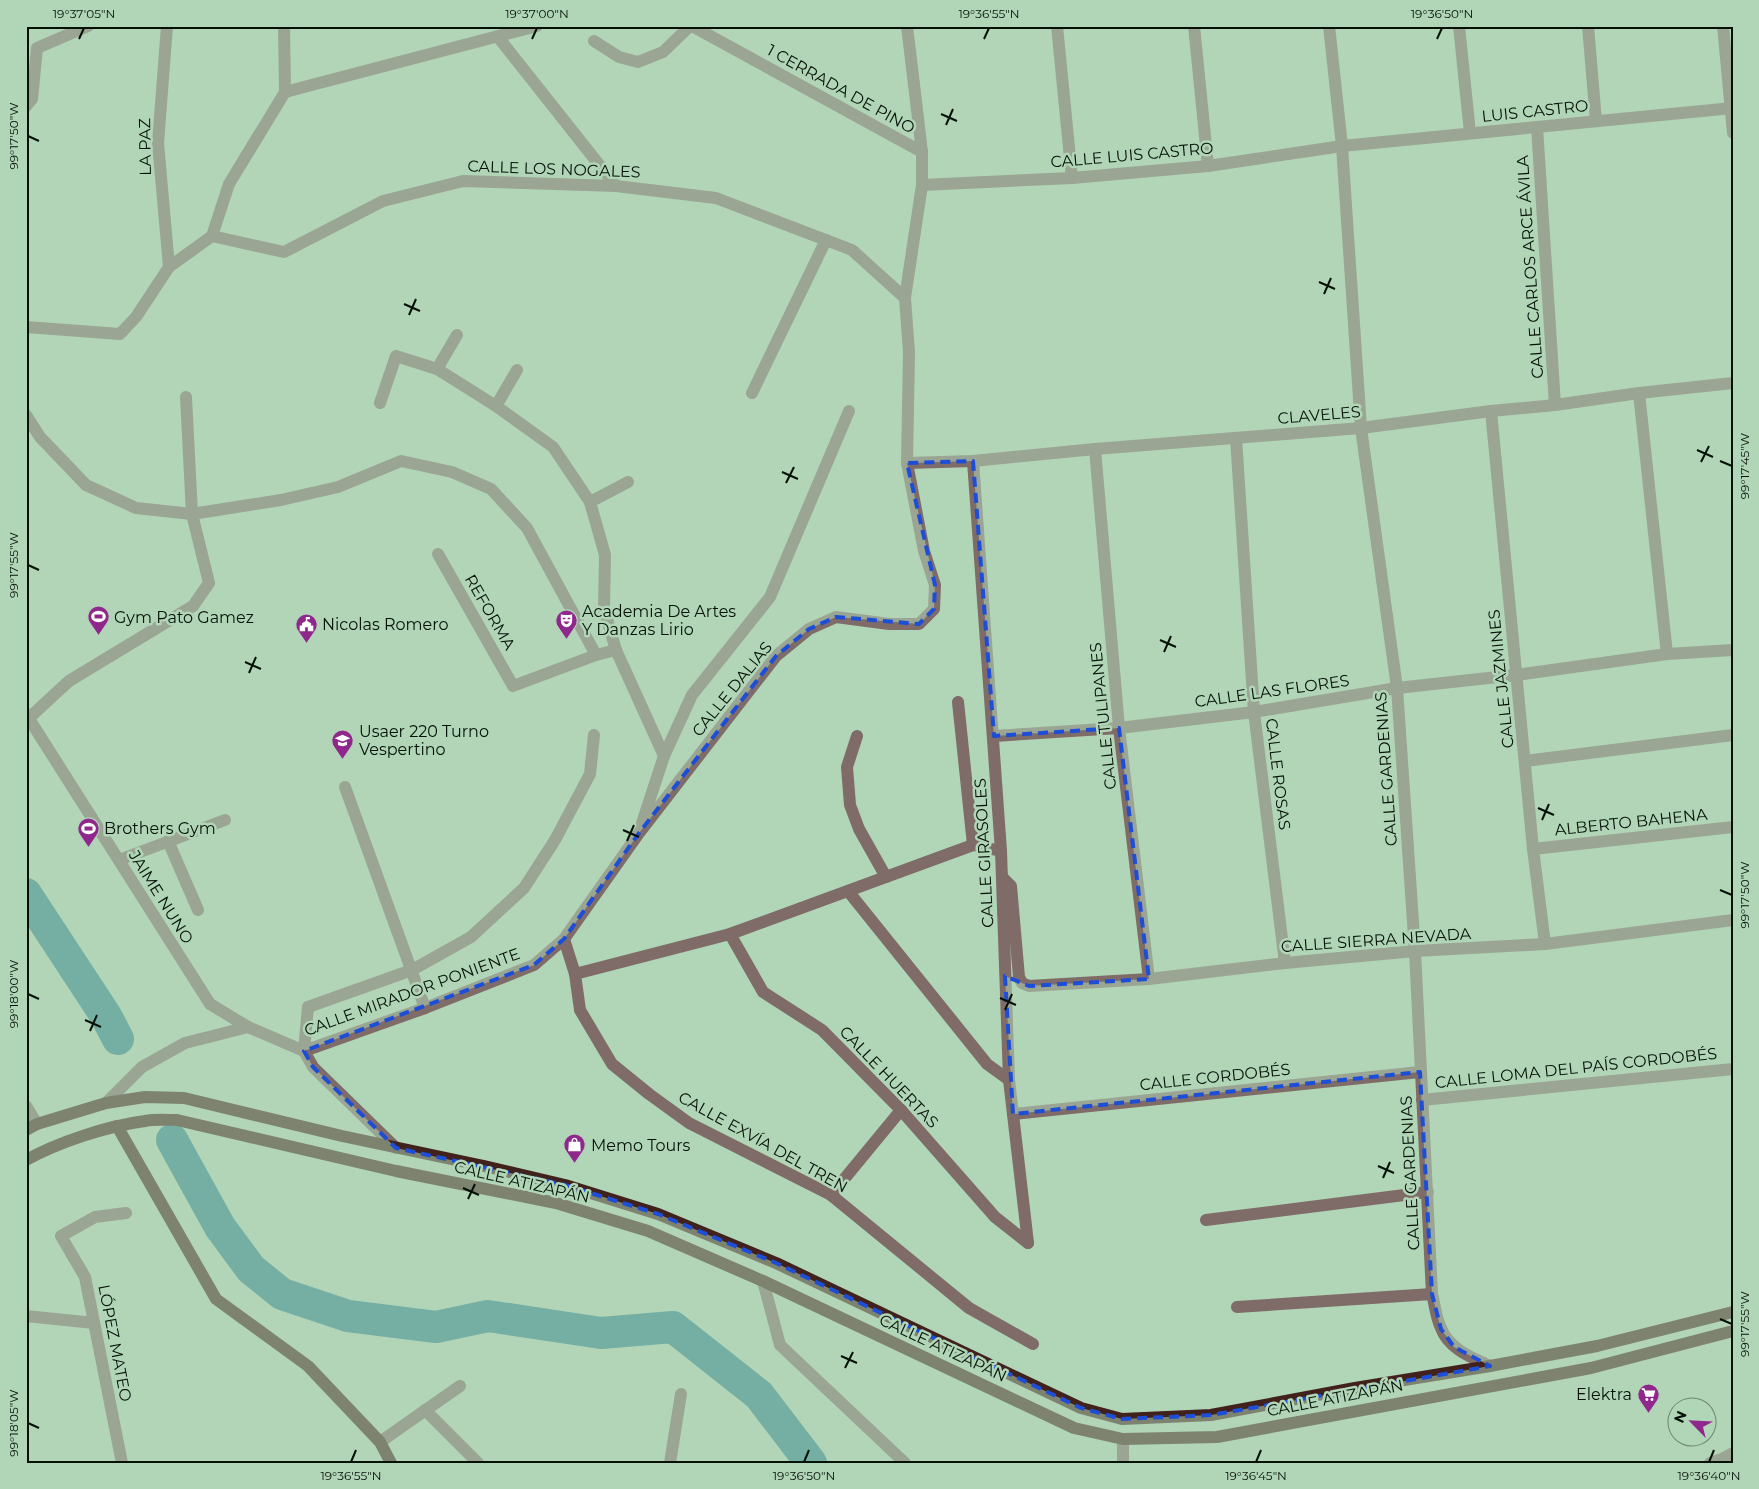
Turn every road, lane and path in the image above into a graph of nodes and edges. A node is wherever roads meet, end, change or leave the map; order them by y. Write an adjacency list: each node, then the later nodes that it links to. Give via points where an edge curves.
1 (88, 26): 16 (street, via 36,48 32,99)
2 (167, 26): 30 (street, LA PAZ, via 158,143)
3 (284, 26): 15 (street)
4 (691, 26): 14 (street, via 663,52 638,62 619,57); 23 (street, 1 CERRADA DE PINO)
5 (907, 26): 23 (street)
6 (1057, 26): 25 (street)
7 (1194, 26): 24 (street)
8 (1328, 26): 22 (street, CALLE GARDENIAS)
9 (1459, 26): 20 (street)
10 (1588, 26): 18 (street)
11 (1723, 26): 17 (street)
12 (529, 28): 13 (street)
13 (498, 37): 15 (street); 27 (street)
14 (594, 41)
15 (284, 92): 28 (street, via 229,184)
16 (26, 106)
17 (1732, 108): 18 (street, LUIS CASTRO); 21 (street)
18 (1596, 121): 19 (street, LUIS CASTRO)
19 (1537, 127): 20 (street, LUIS CASTRO); 41 (street, CALLE CARLOS ARCE ÁVILA)
20 (1470, 133): 22 (street, LUIS CASTRO)
21 (1733, 134)
22 (1342, 146): 24 (street, CALLE LUIS CASTRO); 46 (street, CALLE GARDENIAS)
23 (922, 152): 26 (street)
24 (1208, 166): 25 (street, CALLE LUIS CASTRO)
25 (1072, 178): 26 (street, CALLE LUIS CASTRO)
26 (922, 185): 31 (street)
27 (616, 186): 28 (street, CALLE LOS NOGALES, via 462,181 383,201 284,252); 29 (street, CALLE LOS NOGALES, via 716,198)
28 (212, 236): 30 (street)
29 (826, 240): 31 (street, CALLE LOS NOGALES, via 852,250); 37 (street)
30 (169, 268): 32 (street, via 136,317 120,334)
31 (905, 298): 50 (street, via 910,352)
32 (26, 328)
33 (456, 335): 34 (street)
34 (437, 369): 40 (street, via 396,356); 42 (street)
35 (517, 370): 42 (street)
36 (1733, 383): 38 (street, CLAVELES)
37 (752, 393)
38 (1639, 393): 41 (street, CLAVELES); 57 (street)
39 (186, 397): 53 (street)
40 (380, 403)
41 (1555, 405): 44 (street, CLAVELES)
42 (496, 406): 52 (street, via 553,447)
43 (849, 411): 69 (street, via 770,597 692,695)
44 (1491, 411): 46 (street, CLAVELES); 59 (street, CALLE JAZMINES)
45 (26, 415): 53 (street, via 40,437 86,485 136,508)
46 (1361, 428): 47 (street, CLAVELES); 60 (street, CALLE GARDENIAS)
47 (1236, 438): 48 (street, CLAVELES); 62 (street, CALLE ROSAS)
48 (1095, 449): 49 (street, CLAVELES); 64 (street, CALLE TULIPANES)
49 (973, 461): 50 (street, CLAVELES); 67 (street, CALLE GIRASOLES)
50 (907, 464): 74 (street, CALLE DALIAS, via 924,551 935,585 934,609 918,624 836,617 809,629 776,656)
51 (628, 482): 52 (street)
52 (590, 502): 55 (street, via 605,556 604,609)
53 (192, 514): 58 (street, via 338,487 401,461 452,472 491,490 527,528); 63 (street, via 209,583 193,606 69,681)
54 (438, 554): 58 (street, REFORMA, via 513,686)
55 (616, 650): 58 (street); 69 (street)
56 (1733, 650): 57 (street, CALLE LAS FLORES)
57 (1667, 654): 59 (street, CALLE LAS FLORES)
58 (596, 655)
59 (1516, 675): 60 (street, CALLE LAS FLORES); 70 (street, CALLE JAZMINES)
60 (1397, 688): 62 (street, CALLE LAS FLORES); 88 (street, CALLE GARDENIAS)
61 (958, 702): 76 (street)
62 (1254, 712): 64 (street, CALLE LAS FLORES); 89 (street, CALLE ROSAS)
63 (28, 716): 79 (street, JAIME NUNO)
64 (1119, 728): 67 (street, CALLE LAS FLORES); 92 (street, CALLE TULIPANES)
65 (594, 735): 90 (street, CALLE MIRADOR PONIENTE, via 590,774 555,840 524,888 471,937)
66 (857, 736): 80 (street, via 847,767 850,805 859,829)
67 (994, 736): 78 (street, CALLE GIRASOLES)
68 (1733, 736): 70 (street)
69 (664, 756): 74 (street)
70 (1525, 760): 77 (street, CALLE JAZMINES)
71 (345, 787): 90 (street)
72 (225, 820): 75 (street)
73 (1733, 828): 77 (street, ALBERTO BAHENA)
74 (639, 833): 86 (street, CALLE MIRADOR PONIENTE)
75 (168, 841): 79 (street); 83 (street)
76 (973, 845): 78 (street); 80 (street)
77 (1533, 849): 87 (street, CALLE JAZMINES)
78 (1001, 852): 81 (street, CALLE GIRASOLES)
79 (118, 860): 94 (street, JAIME NUNO, via 210,1004)
80 (886, 877): 82 (street)
81 (1002, 877): 92 (street, CALLE SIERRA NEVADA, via 1011,886 1022,983 1029,986); 98 (street, CALLE GIRASOLES)
82 (848, 891): 85 (street); 98 (street, via 987,1064)
83 (198, 910)
84 (1733, 920): 87 (street, CALLE SIERRA NEVADA)
85 (730, 934): 91 (street); 102 (street, CALLE HUERTAS, via 763,992 822,1030)
86 (564, 939): 91 (street, CALLE EXVÍA DEL TREN); 93 (street, CALLE MIRADOR PONIENTE, via 534,965)
87 (1545, 944): 88 (street, CALLE SIERRA NEVADA)
88 (1415, 951): 89 (street, CALLE SIERRA NEVADA); 97 (street, CALLE GARDENIAS)
89 (1285, 963): 92 (street, CALLE SIERRA NEVADA)
90 (412, 970): 93 (street); 95 (street, CALLE MIRADOR PONIENTE, via 308,1007)
91 (575, 974): 109 (street, CALLE EXVÍA DEL TREN, via 580,1010 612,1064 689,1123)
92 (1149, 978)
93 (425, 1008): 95 (street, CALLE MIRADOR PONIENTE)
94 (248, 1027): 95 (street, JAIME NUNO); 100 (street, via 185,1043 142,1067)
95 (304, 1051): 106 (street, via 313,1067)
96 (1733, 1070): 99 (street, CALLE LOMA DEL PAÍS CORDOBÉS)
97 (1420, 1072): 99 (street, CALLE GARDENIAS); 103 (street, CALLE CORDOBÉS)
98 (1008, 1080): 103 (street, CALLE GIRASOLES)
99 (1422, 1100): 108 (street, CALLE GARDENIAS)
100 (106, 1103): 105 (main road, CALLE ATIZAPÁN); 106 (main road, CALLE ATIZAPÁN, via 145,1097 184,1098)
101 (26, 1106): 105 (street)
102 (901, 1110): 109 (street); 112 (street, CALLE HUERTAS, via 995,1217)
103 (1012, 1114): 112 (street, CALLE GIRASOLES)
104 (117, 1126): 107 (main road, CALLE ATIZAPÁN, via 48,1148); 113 (main road, CALLE ATIZAPÁN, via 147,1120 176,1120 556,1203 648,1231); 126 (main road, via 216,1299 308,1366)
105 (32, 1127)
106 (396, 1148): 121 (main road, CALLE ATIZAPÁN, via 564,1185 658,1214 776,1263 1081,1408 1122,1419 1211,1415)
107 (26, 1160)
108 (1428, 1192): 111 (street); 114 (street, CALLE GARDENIAS)
109 (831, 1195): 120 (street, CALLE EXVÍA DEL TREN, via 969,1308)
110 (126, 1213): 118 (street, LÓPEZ MATEO, via 95,1217 61,1236 85,1277)
111 (1206, 1220)
112 (1028, 1243)
113 (762, 1281): 125 (main road, CALLE ATIZAPÁN, via 1074,1428); 131 (street, via 780,1345)
114 (1432, 1294): 115 (street); 121 (street, CALLE GARDENIAS, via 1441,1329 1449,1341 1465,1354)
115 (1237, 1307)
116 (1733, 1312): 121 (main road, CALLE ATIZAPÁN, via 1597,1346)
117 (26, 1316): 118 (street)
118 (94, 1323): 127 (street, LÓPEZ MATEO)
119 (1733, 1331): 125 (main road, CALLE ATIZAPÁN, via 1591,1368 1217,1437)
120 (1033, 1344)
121 (1490, 1366)
122 (460, 1386): 124 (street)
123 (681, 1394): 130 (street)
124 (425, 1410): 126 (street); 129 (street)
125 (1123, 1439): 132 (street)
126 (380, 1442): 128 (main road)
127 (121, 1462)
128 (391, 1463)
129 (478, 1463)
130 (670, 1463)
131 (905, 1463)
132 (1123, 1463)

